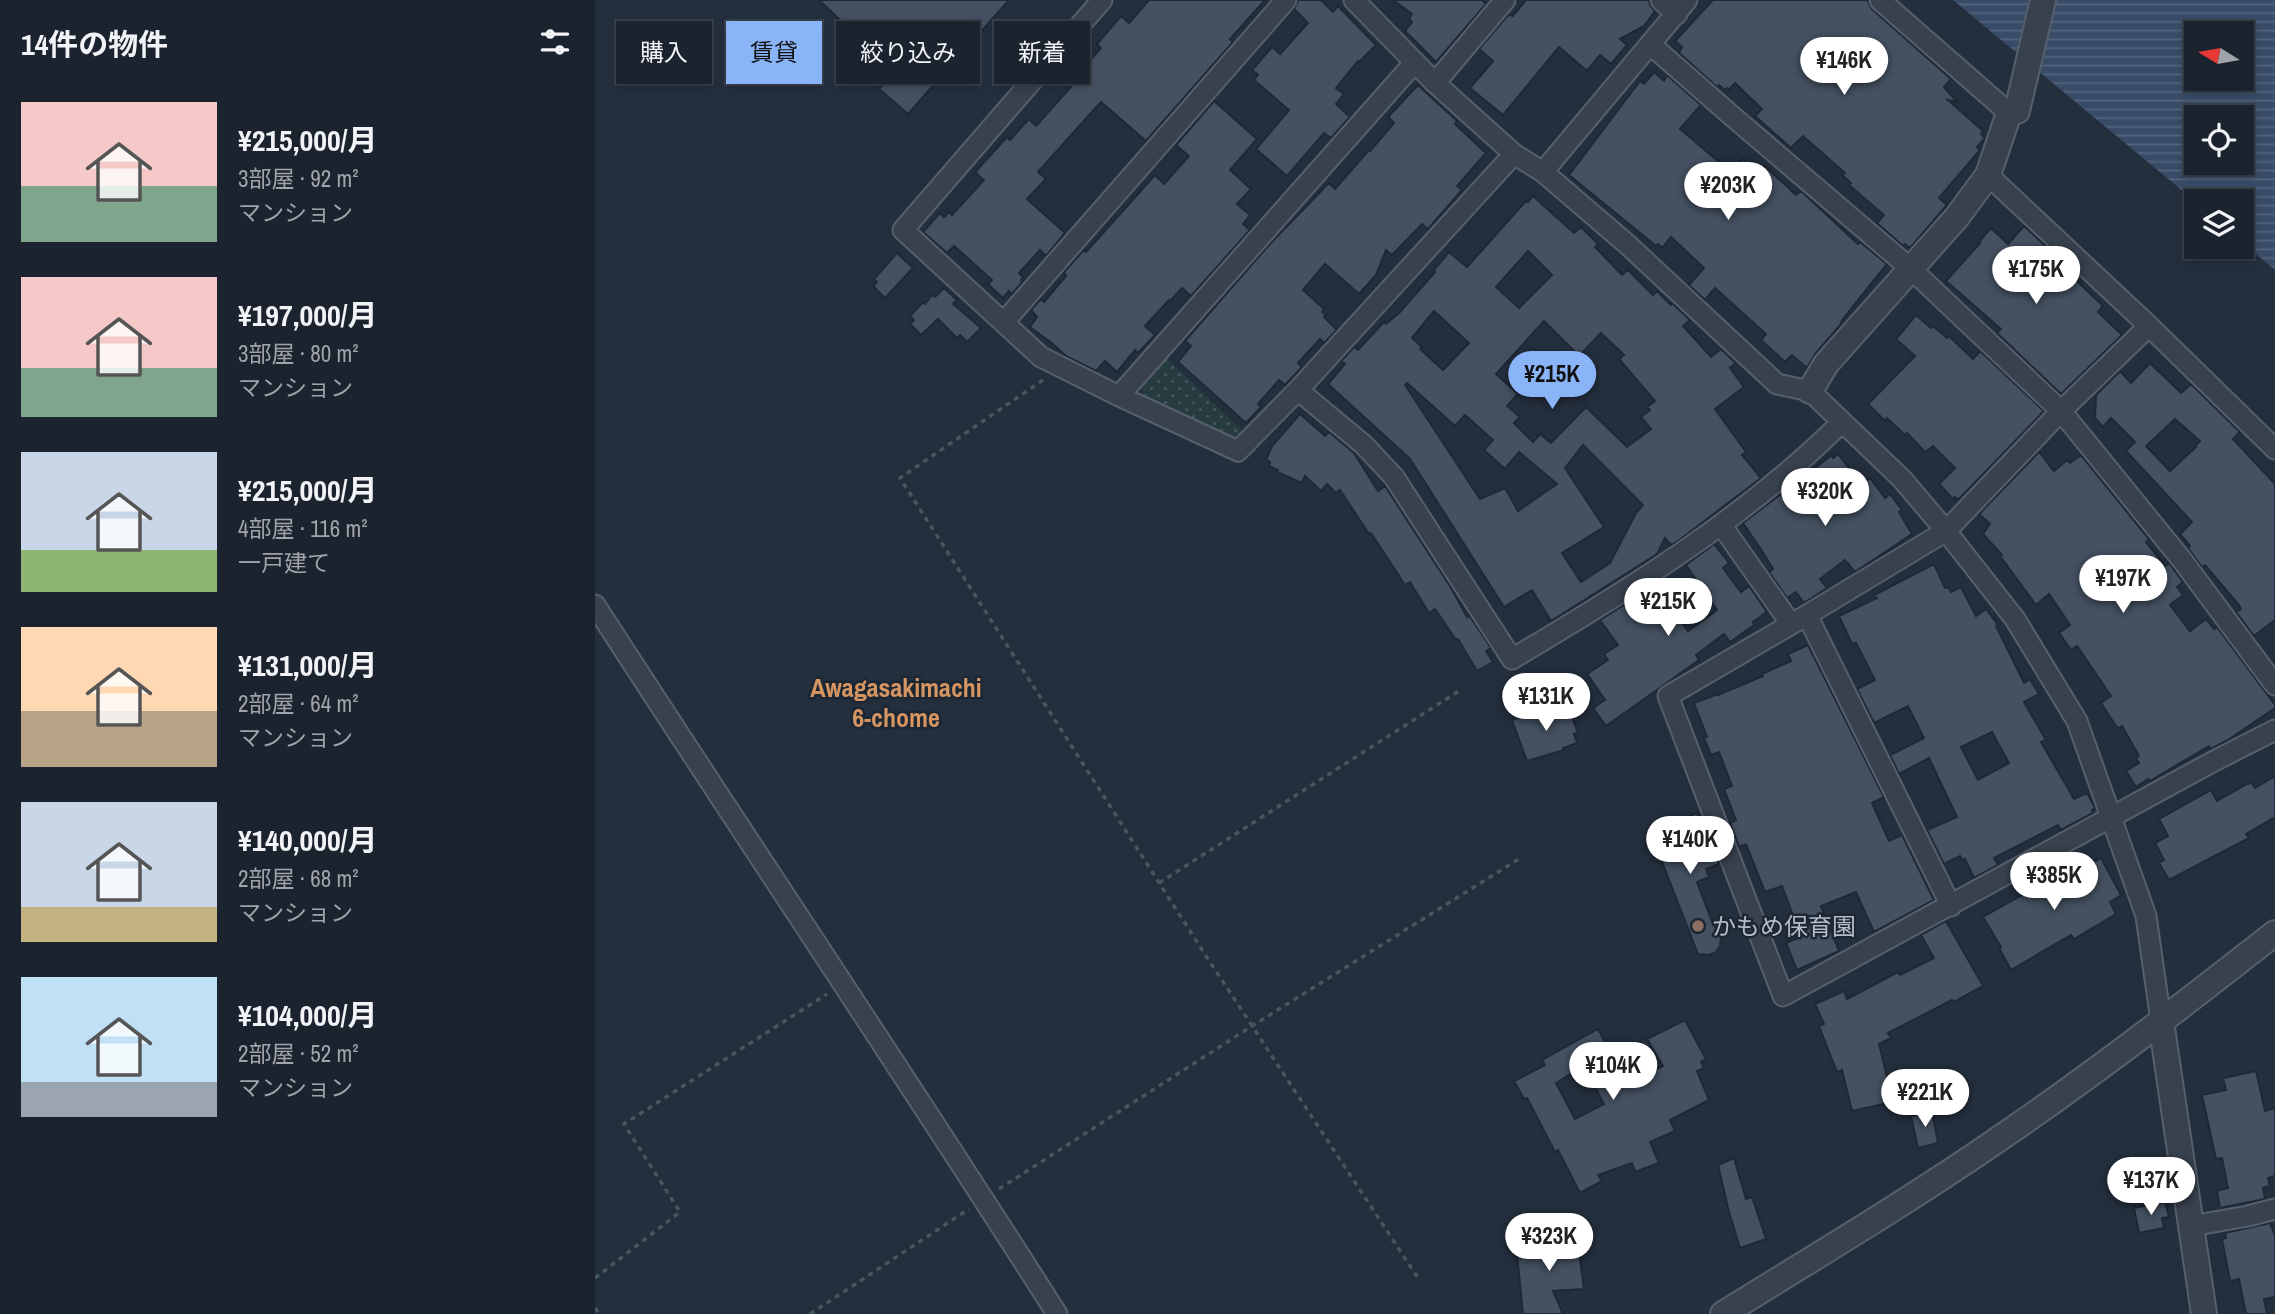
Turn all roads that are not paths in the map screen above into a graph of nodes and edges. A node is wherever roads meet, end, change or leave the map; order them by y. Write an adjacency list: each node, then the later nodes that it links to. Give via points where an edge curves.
1 (1102, 0): 17 (street, via 903,230)
2 (1286, 0): 17 (street)
3 (1354, 0): 10 (street)
4 (1505, 0): 11 (street)
5 (1661, 0): 8 (street)
6 (1880, 0): 12 (street)
7 (2043, 0): 12 (street)
8 (1682, 7): 9 (street)
9 (1651, 45): 14 (street); 16 (street)
10 (1415, 62): 11 (street); 21 (street)
11 (1435, 83): 13 (street)
12 (2013, 112): 15 (street)
13 (1514, 154): 14 (street); 19 (street)
14 (1543, 173): 20 (street, via 1680,291 1777,384)
15 (1988, 175): 16 (street); 18 (street)
16 (1910, 268): 20 (street, via 1826,363); 22 (street)
17 (1004, 322): 21 (street, via 1041,357)
18 (2150, 326): 22 (street); 24 (street)
19 (1298, 390): 21 (street, via 1238,451); 25 (street, via 1394,477 1512,659)
20 (1810, 391): 23 (street)
21 (1119, 396)
22 (2061, 411): 26 (street); 29 (street, via 2182,560)
23 (1842, 422): 25 (street); 26 (street)
24 (2275, 449)
25 (1722, 526): 28 (street)
26 (1946, 531): 28 (street); 31 (street, via 2015,619 2077,721)
27 (595, 605): 37 (street)
28 (1799, 620): 32 (street); 32 (street, via 1668,696 1783,996)
29 (2275, 685)
30 (2275, 730): 31 (street)
31 (2111, 817): 32 (street); 34 (street, via 2146,916)
32 (1951, 906)
33 (2275, 933): 34 (street)
34 (2161, 1021): 36 (street); 38 (street, via 1984,1149)
35 (2275, 1209): 36 (street)
36 (2191, 1226): 39 (street)
37 (1057, 1314)
38 (1723, 1314)
39 (2204, 1314)

